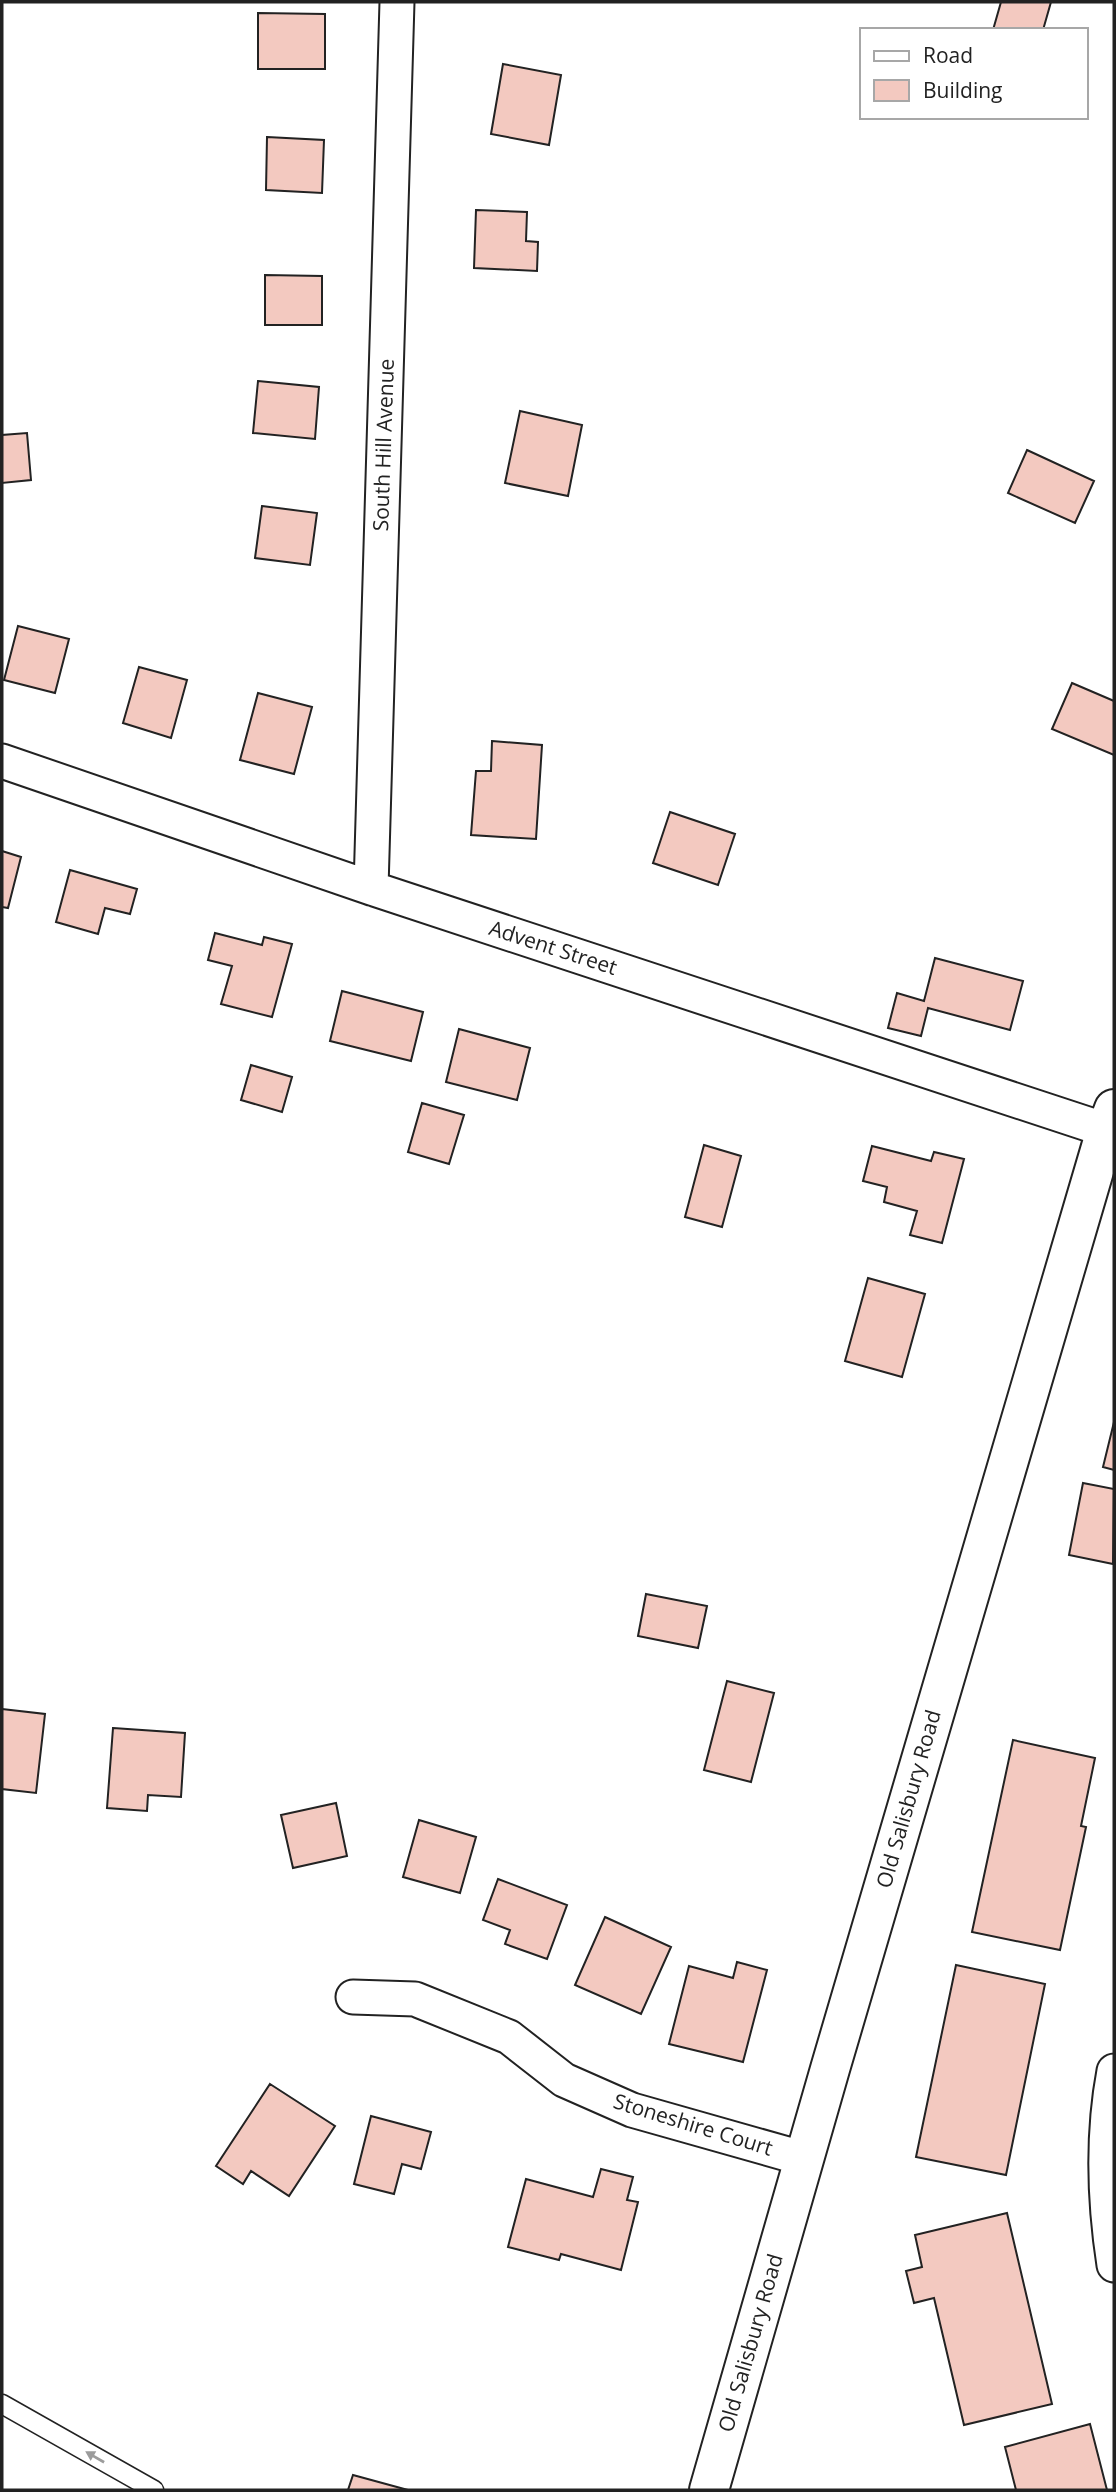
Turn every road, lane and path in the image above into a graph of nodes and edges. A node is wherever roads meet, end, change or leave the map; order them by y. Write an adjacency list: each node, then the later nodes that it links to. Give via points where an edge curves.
1 (397, 2): 3 (street, South Hill Avenue)
2 (2, 761): 3 (street, Advent Street)
3 (371, 888): 4 (street, Advent Street)
4 (1110, 1119): 7 (main road, Old Salisbury Road)
5 (354, 1997): 7 (street, Stoneshire Court, via 415,1999 509,2037 564,2080 632,2110)
6 (1114, 2071): 8 (street, via 1105,2163)
7 (805, 2159): 11 (main road, Old Salisbury Road)
8 (1114, 2264)
9 (2, 2404): 10 (lane, one-way to 9)
10 (154, 2490)
11 (709, 2490)

